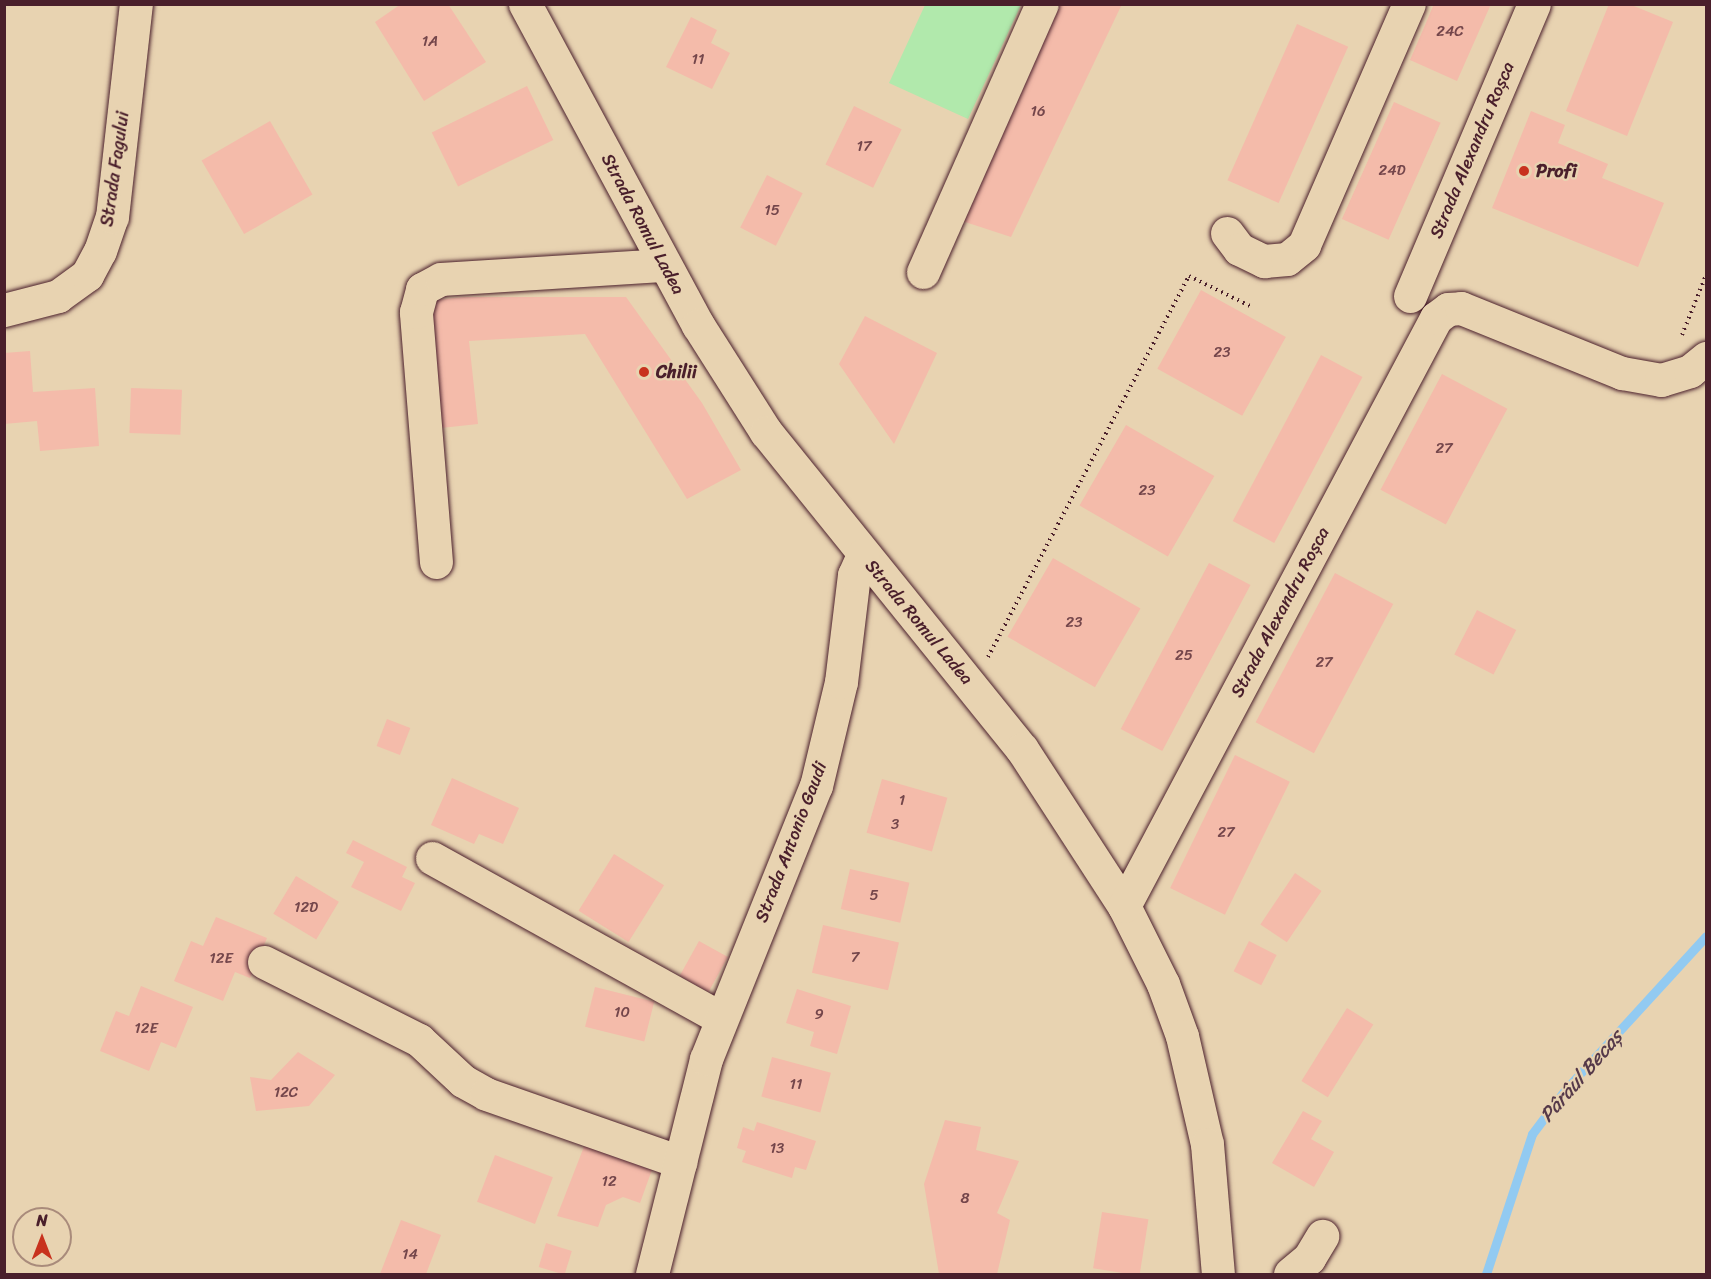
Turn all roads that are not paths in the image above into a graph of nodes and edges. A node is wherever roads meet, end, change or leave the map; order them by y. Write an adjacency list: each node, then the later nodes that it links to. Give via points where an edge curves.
1 (136, 4): 10 (street, Strada Fagului, via 112,217 100,251 87,275 58,296)
2 (525, 4): 7 (street, Strada Romul Ladea)
3 (1042, 4): 8 (street)
4 (1409, 4): 6 (street, via 1304,245 1287,259 1264,261 1239,249)
5 (1534, 4): 9 (street, Strada Alexandru Roșca)
6 (1227, 233)
7 (665, 265): 12 (street, Strada Romul Ladea, via 766,432); 13 (street, via 441,279 422,289 416,312)
8 (923, 272)
9 (1410, 296)
10 (4, 310)
11 (1707, 358): 15 (street, Strada Alexandru Roșca, via 1690,371 1661,380 1622,373 1461,308 1448,309 1436,318)
12 (863, 555): 15 (street, Strada Romul Ladea, via 1022,748); 17 (street, Strada Antonio Gaudi, via 854,575 841,682 816,786)
13 (436, 562)
14 (432, 858): 17 (street)
15 (1124, 906): 21 (street, Strada Romul Ladea, via 1163,984 1184,1047 1207,1144)
16 (264, 962): 18 (street, via 419,1040 463,1081 486,1094)
17 (721, 1018): 18 (street, Strada Antonio Gaudi)
18 (680, 1162): 20 (street, Strada Antonio Gaudi)
19 (1322, 1236): 22 (street, via 1309,1258)
20 (652, 1275)
21 (1218, 1275)
22 (1290, 1275)

